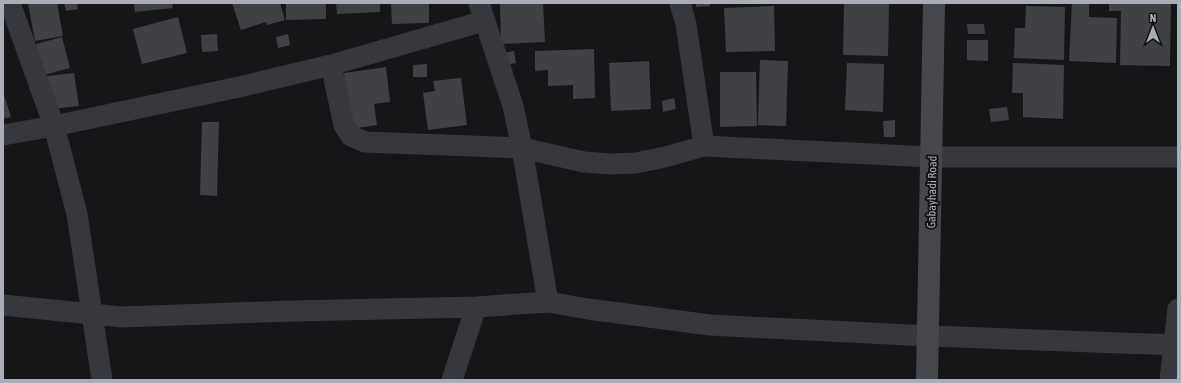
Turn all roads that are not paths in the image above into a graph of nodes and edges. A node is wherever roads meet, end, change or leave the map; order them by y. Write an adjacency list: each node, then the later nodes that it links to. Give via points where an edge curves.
1 (10, 3): 6 (street)
2 (680, 3): 8 (street, via 686,24)
3 (934, 3): 10 (street, Gabayhadi Road)
4 (481, 12): 5 (street); 9 (street, via 513,106)
5 (330, 65): 6 (street); 9 (street, via 344,125 352,136 364,142)
6 (54, 126): 7 (street); 16 (street, via 77,214)
7 (3, 135)
8 (704, 146): 9 (street, via 665,157 611,164 584,162); 10 (street)
9 (522, 148): 12 (street)
10 (932, 157): 11 (street); 17 (street, Gabayhadi Road)
11 (1178, 157)
12 (548, 302): 14 (street); 17 (street, via 710,325)
13 (3, 305): 16 (street)
14 (476, 308): 16 (street, via 122,317); 20 (street)
15 (1178, 309): 18 (street)
16 (93, 314): 19 (street)
17 (929, 336): 18 (street); 21 (street, Gabayhadi Road)
18 (1176, 345): 22 (street)
19 (102, 380)
20 (452, 380)
21 (927, 380)
22 (1170, 380)

